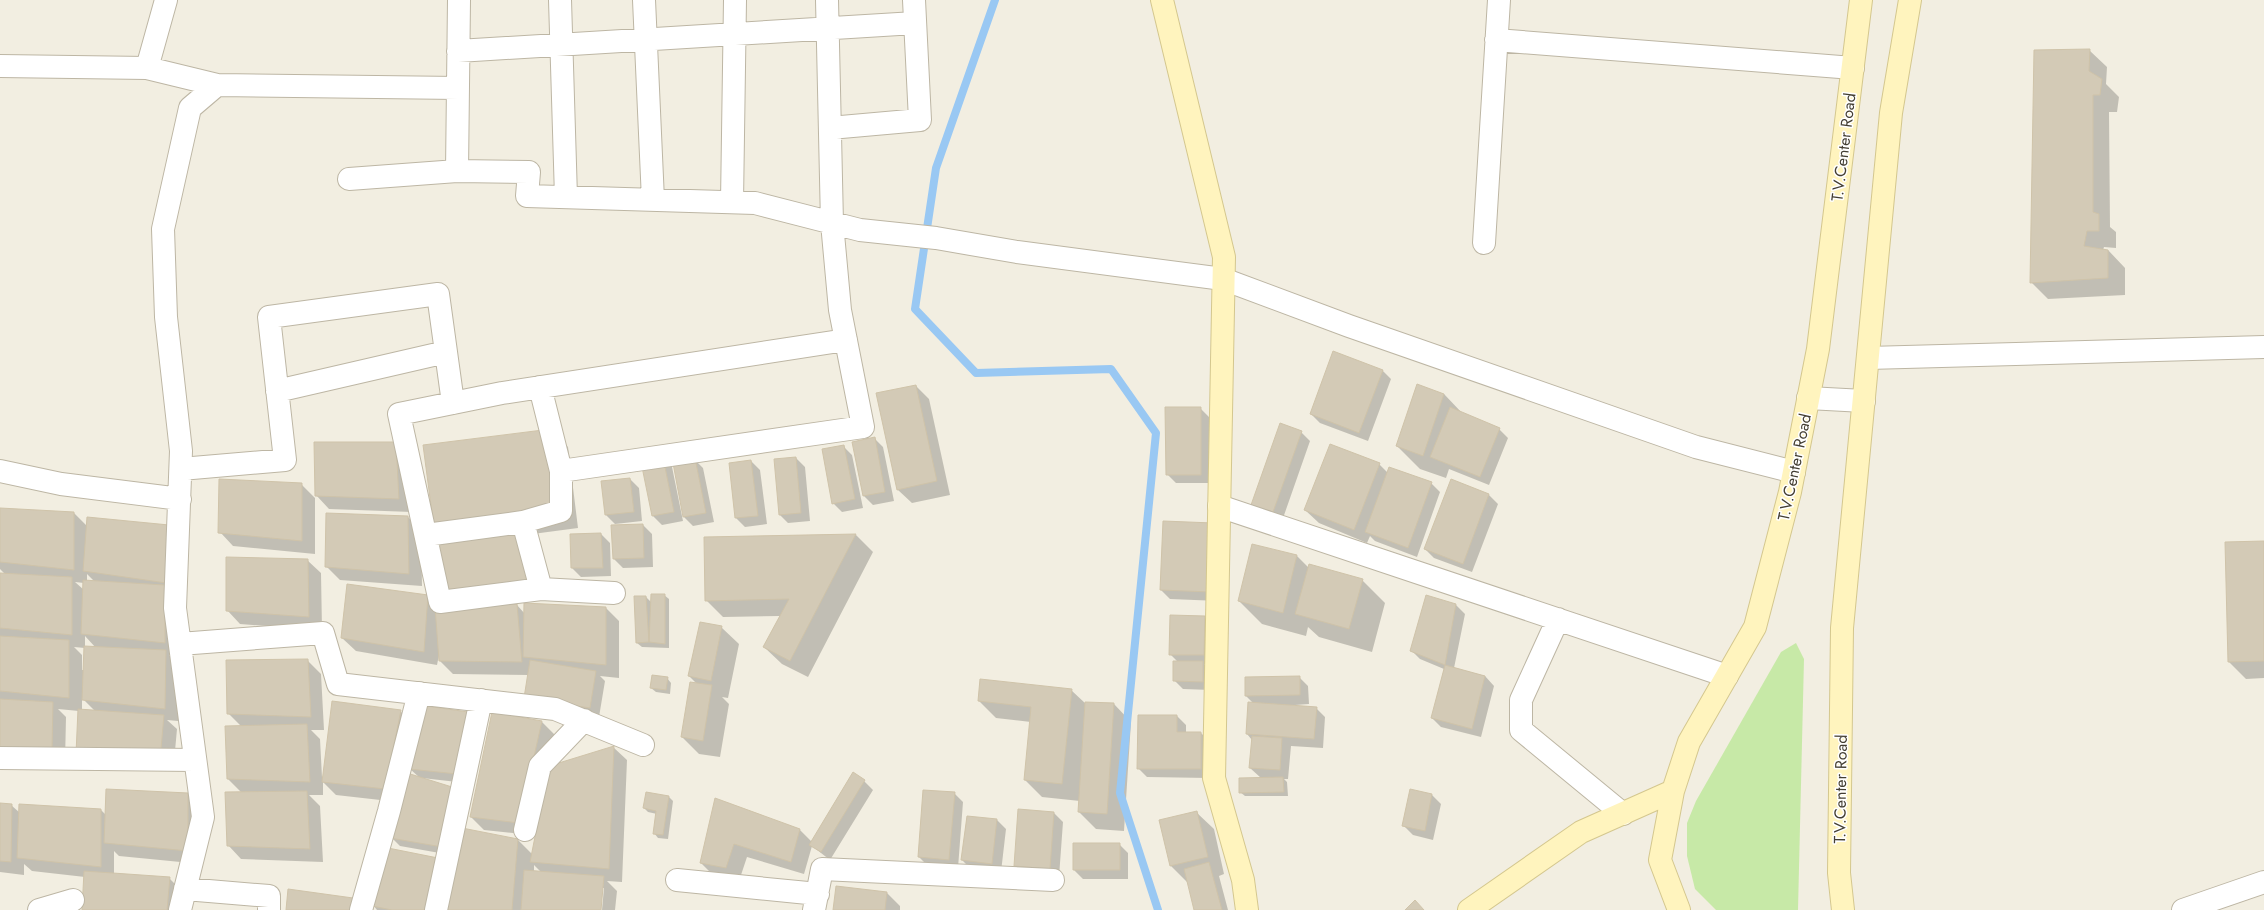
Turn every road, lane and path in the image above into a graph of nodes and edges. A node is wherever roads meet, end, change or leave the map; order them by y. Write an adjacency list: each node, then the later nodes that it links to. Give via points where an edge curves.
1 (166, 0): 20 (street)
2 (459, 0): 18 (street)
3 (560, 0): 17 (street)
4 (644, 0): 15 (street)
5 (735, 0): 14 (street)
6 (827, 0): 13 (street)
7 (914, 0): 12 (street)
8 (1162, 0): 32 (street, via 1224,257)
9 (1499, 0): 16 (street)
10 (1861, 0): 21 (street, T.V.Center Road)
11 (1910, 0): 36 (street, T.V.Center Road, via 1891,113)
12 (915, 23): 13 (street); 24 (street, via 920,120)
13 (828, 28): 14 (street); 24 (street)
14 (734, 34): 15 (street); 29 (street)
15 (645, 39): 17 (street); 28 (street)
16 (1496, 40): 21 (street); 31 (street)
17 (562, 44): 18 (street); 27 (street)
18 (458, 51): 23 (street)
19 (0, 66): 20 (street)
20 (147, 68): 22 (street)
21 (1853, 68): 39 (street, T.V.Center Road, via 1818,349)
22 (217, 85): 23 (street); 42 (street, via 190,108 163,229 166,317)
23 (458, 88): 25 (street)
24 (830, 128): 30 (street)
25 (457, 171): 26 (street); 27 (street, via 529,172 527,196)
26 (348, 179)
27 (566, 197): 28 (street)
28 (653, 200): 29 (street)
29 (732, 202): 30 (street, via 754,203)
30 (832, 223): 32 (street, via 860,230 936,238 1017,252); 33 (street, via 840,310)
31 (1484, 243)
32 (1224, 279): 45 (street, via 1349,326 1696,447); 47 (street)
33 (846, 340): 37 (street); 44 (street, via 863,427)
34 (2264, 346): 36 (street)
35 (446, 352): 38 (street); 38 (street, via 438,294 269,317); 41 (street)
36 (1868, 358): 40 (street, T.V.Center Road)
37 (540, 387): 41 (street); 44 (street)
38 (277, 391): 42 (street, via 285,460)
39 (1808, 398): 40 (street); 45 (street, T.V.Center Road)
40 (1864, 401): 78 (street, T.V.Center Road, via 1842,628 1839,873)
41 (453, 403): 49 (street, via 399,414)
42 (181, 469): 46 (street)
43 (0, 471): 46 (street, via 61,484)
44 (561, 471): 48 (street, via 561,511)
45 (1794, 472): 54 (street, T.V.Center Road, via 1755,627)
46 (180, 499): 53 (street, via 175,608)
47 (1219, 506): 52 (street); 75 (street, via 1214,778 1242,880)
48 (522, 522): 49 (street); 50 (street)
49 (426, 535): 50 (street, via 440,602)
50 (541, 589): 51 (street)
51 (614, 593)
52 (1558, 619): 54 (street); 62 (street, via 1521,700 1521,730)
53 (180, 644): 55 (street, via 323,633 338,684); 60 (street)
54 (1727, 676): 61 (street, T.V.Center Road, via 1689,742)
55 (419, 693): 56 (street); 73 (street)
56 (481, 700): 57 (street, via 555,709); 74 (street)
57 (584, 720): 58 (street); 63 (street, via 540,766)
58 (643, 745)
59 (0, 758): 60 (street)
60 (195, 760): 67 (street, via 203,818)
61 (1673, 791): 62 (street); 77 (street, T.V.Center Road, via 1660,860)
62 (1623, 814): 76 (street, via 1581,832)
63 (525, 830)
64 (678, 880): 69 (street)
65 (1053, 880): 69 (street, via 822,869)
66 (2264, 882): 79 (street)
67 (185, 889): 71 (street); 72 (street, via 269,896)
68 (73, 900): 70 (street)
69 (816, 902)
70 (39, 910)
71 (180, 910)
72 (269, 910)
73 (361, 910)
74 (436, 910)
75 (1247, 910)
76 (1469, 910)
77 (1679, 910)
78 (1843, 910)
79 (2183, 910)

